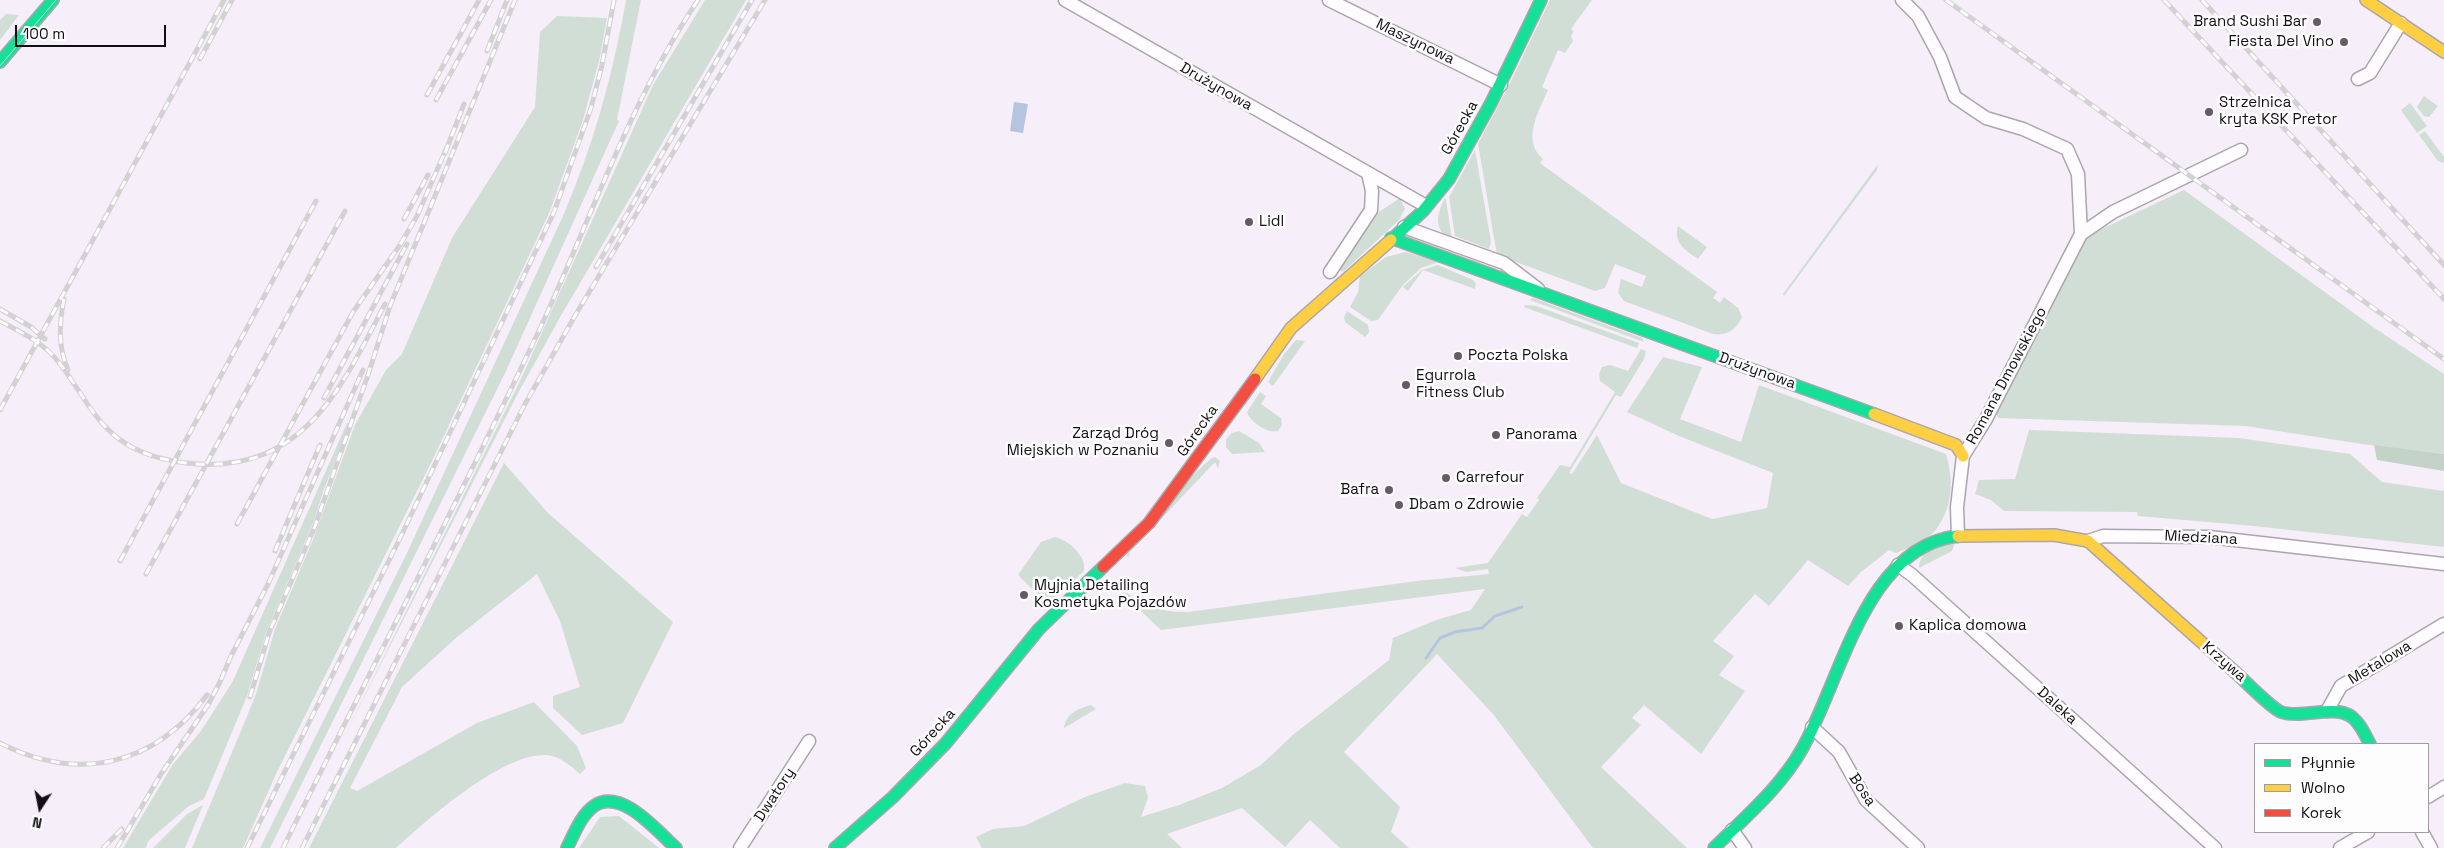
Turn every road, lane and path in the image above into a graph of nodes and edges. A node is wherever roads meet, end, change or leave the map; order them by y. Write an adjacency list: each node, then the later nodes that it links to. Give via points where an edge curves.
1 (53, 0): 9 (street)
2 (1065, 0): 13 (street, Drużynowa)
3 (1329, 0): 11 (street, Maszynowa)
4 (1541, 0): 11 (street, Górecka)
5 (1902, 0): 16 (street, via 1918,16 1940,57 1955,97 1986,118 2023,128 2067,149 2078,174)
6 (2366, 0): 7 (street)
7 (2400, 23): 8 (street); 10 (street, via 2370,73)
8 (2444, 52)
9 (0, 62)
10 (2358, 79)
11 (1501, 85): 14 (street, Górecka, via 1450,178)
12 (2241, 150): 16 (street, Romana Dmowskiego, via 2113,212)
13 (1368, 173): 14 (street, Drużynowa); 18 (street, via 1372,191 1371,210)
14 (1426, 206): 15 (street, Górecka)
15 (1404, 227): 17 (street, Górecka); 19 (street, Drużynowa, via 1504,263)
16 (2081, 234): 20 (street, Romana Dmowskiego, via 1986,419)
17 (1391, 238): 19 (street, Drużynowa); 38 (street, Górecka, via 1291,328 1148,523 1039,629 946,744 893,797)
18 (1330, 272)
19 (1544, 294): 20 (street, Drużynowa, via 1938,437 1956,445)
20 (1963, 456): 21 (street, Romana Dmowskiego, via 1957,507)
21 (1958, 536): 22 (street, Miedziana, via 2054,535); 24 (street, via 1925,545)
22 (2088, 542): 23 (street, Miedziana, via 2103,536 2208,537); 26 (street, Krzywa, via 2280,712 2301,716)
23 (2444, 564)
24 (1898, 565): 27 (street, via 1872,601); 42 (street, Daleka)
25 (2444, 624): 26 (street, Metalowa, via 2340,686)
26 (2327, 711): 29 (street, Krzywa, via 2355,719)
27 (1812, 727): 32 (street, via 1787,770); 41 (street, Bosa, via 1839,752 1866,800)
28 (809, 741): 37 (street, Dwatory)
29 (2369, 743)
30 (2444, 788): 31 (street)
31 (2429, 796)
32 (1732, 830): 39 (street); 40 (street)
33 (2366, 833): 43 (street)
34 (2423, 833): 44 (street)
35 (567, 848): 36 (street, via 589,811 598,802 609,798 621,802)
36 (676, 848)
37 (740, 848)
38 (834, 848)
39 (1714, 848)
40 (1746, 848)
41 (1918, 848)
42 (2215, 848)
43 (2340, 848)
44 (2431, 848)

